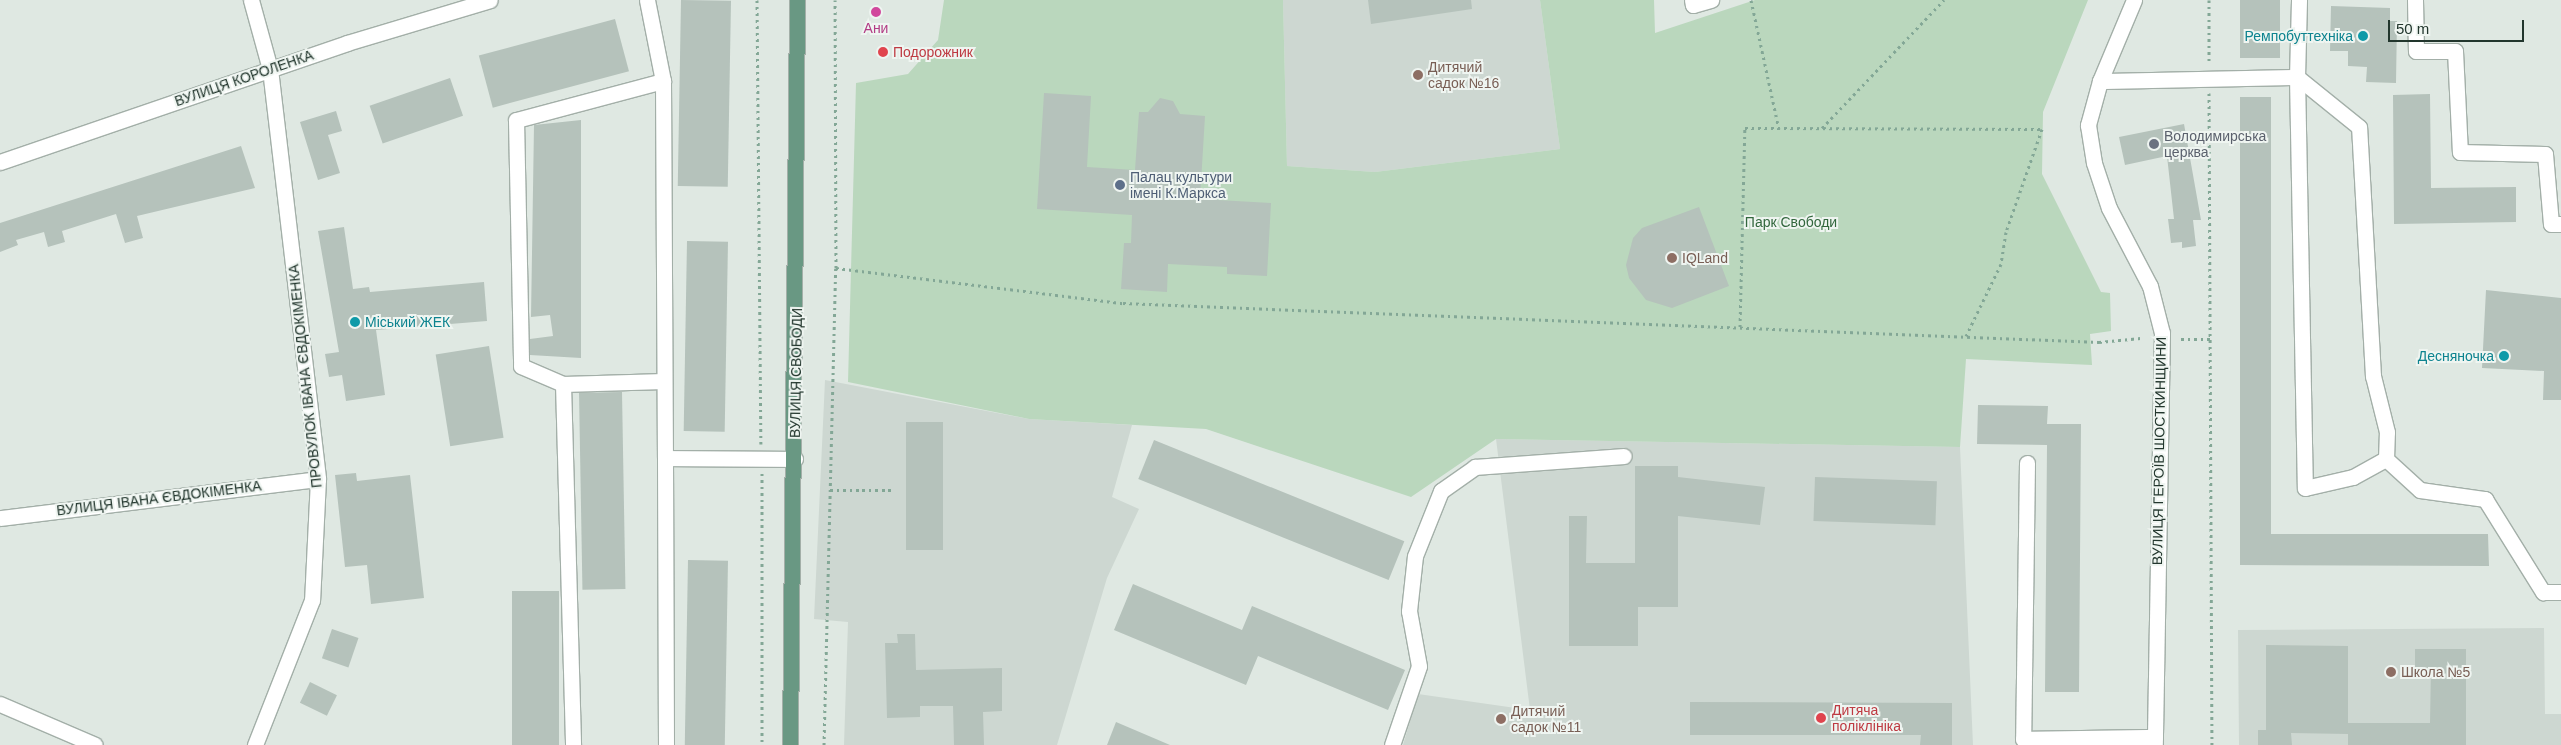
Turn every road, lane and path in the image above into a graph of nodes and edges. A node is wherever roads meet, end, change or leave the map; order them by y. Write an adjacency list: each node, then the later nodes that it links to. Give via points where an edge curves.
1 (251, 0): 15 (street, ПРОВУЛОК ІВАНА ЄВДОКІМЕНКА)
2 (490, 0): 15 (street, ВУЛИЦЯ КОРОЛЕНКА)
3 (647, 0): 17 (street)
4 (757, 0): 34 (path)
5 (797, 0): 35 (main road, ВУЛИЦЯ СВОБОДИ)
6 (834, 0): 24 (path)
7 (1692, 0): 8 (street, via 1693,5)
8 (1711, 0)
9 (1751, 0): 20 (path)
10 (1944, 0): 21 (path)
11 (2134, 0): 18 (street, ВУЛИЦЯ ГЕРОЇВ ШОСТКИНЩИНИ)
12 (2209, 0): 19 (path)
13 (2299, 0): 16 (street)
14 (2415, 0): 23 (street, via 2416,51 2455,51 2460,152 2545,154 2551,224)
15 (270, 69): 22 (street, ВУЛИЦЯ КОРОЛЕНКА); 38 (street, ПРОВУЛОК ІВАНА ЄВДОКІМЕНКА)
16 (2297, 77): 19 (street); 36 (street, via 2359,126 2373,376 2388,432); 36 (street, via 2305,488 2354,477)
17 (663, 81): 30 (street); 31 (street, via 516,120 521,366)
18 (2100, 81): 19 (street); 44 (street, ВУЛИЦЯ ГЕРОЇВ ШОСТКИНЩИНИ, via 2088,125 2094,163 2109,208 2150,286 2162,333)
19 (2209, 81): 29 (path)
20 (1779, 129): 21 (path); 25 (path, via 1745,128)
21 (1821, 129): 26 (path, via 2042,129 2015,204 2001,264)
22 (0, 162)
23 (2561, 224)
24 (836, 268): 25 (path, via 1123,303); 39 (path)
25 (1740, 327): 26 (path)
26 (1966, 336): 27 (path, via 2099,342)
27 (2141, 338)
28 (2181, 339): 29 (path)
29 (2210, 339): 53 (path)
30 (664, 381): 31 (street); 33 (street)
31 (563, 384): 47 (street)
32 (1624, 456): 52 (street, via 1475,467 1441,491 1415,556 1410,611 1418,666)
33 (665, 458): 34 (street); 48 (street)
34 (762, 459): 35 (street); 49 (path)
35 (795, 459): 50 (main road, ВУЛИЦЯ СВОБОДИ)
36 (2386, 459): 42 (street, via 2420,490 2485,499 2543,592)
37 (2027, 463): 44 (street, via 2023,739)
38 (318, 479): 41 (street, ВУЛИЦЯ ІВАНА ЄВДОКІМЕНКА); 46 (street, ПРОВУЛОК ІВАНА ЄВДОКІМЕНКА, via 312,600)
39 (830, 490): 40 (path); 51 (path)
40 (892, 490)
41 (0, 518)
42 (2561, 592)
43 (0, 704): 45 (street)
44 (2155, 741)
45 (96, 745)
46 (256, 745)
47 (573, 745)
48 (666, 745)
49 (762, 745)
50 (790, 745)
51 (824, 745)
52 (1392, 745)
53 (2212, 745)

